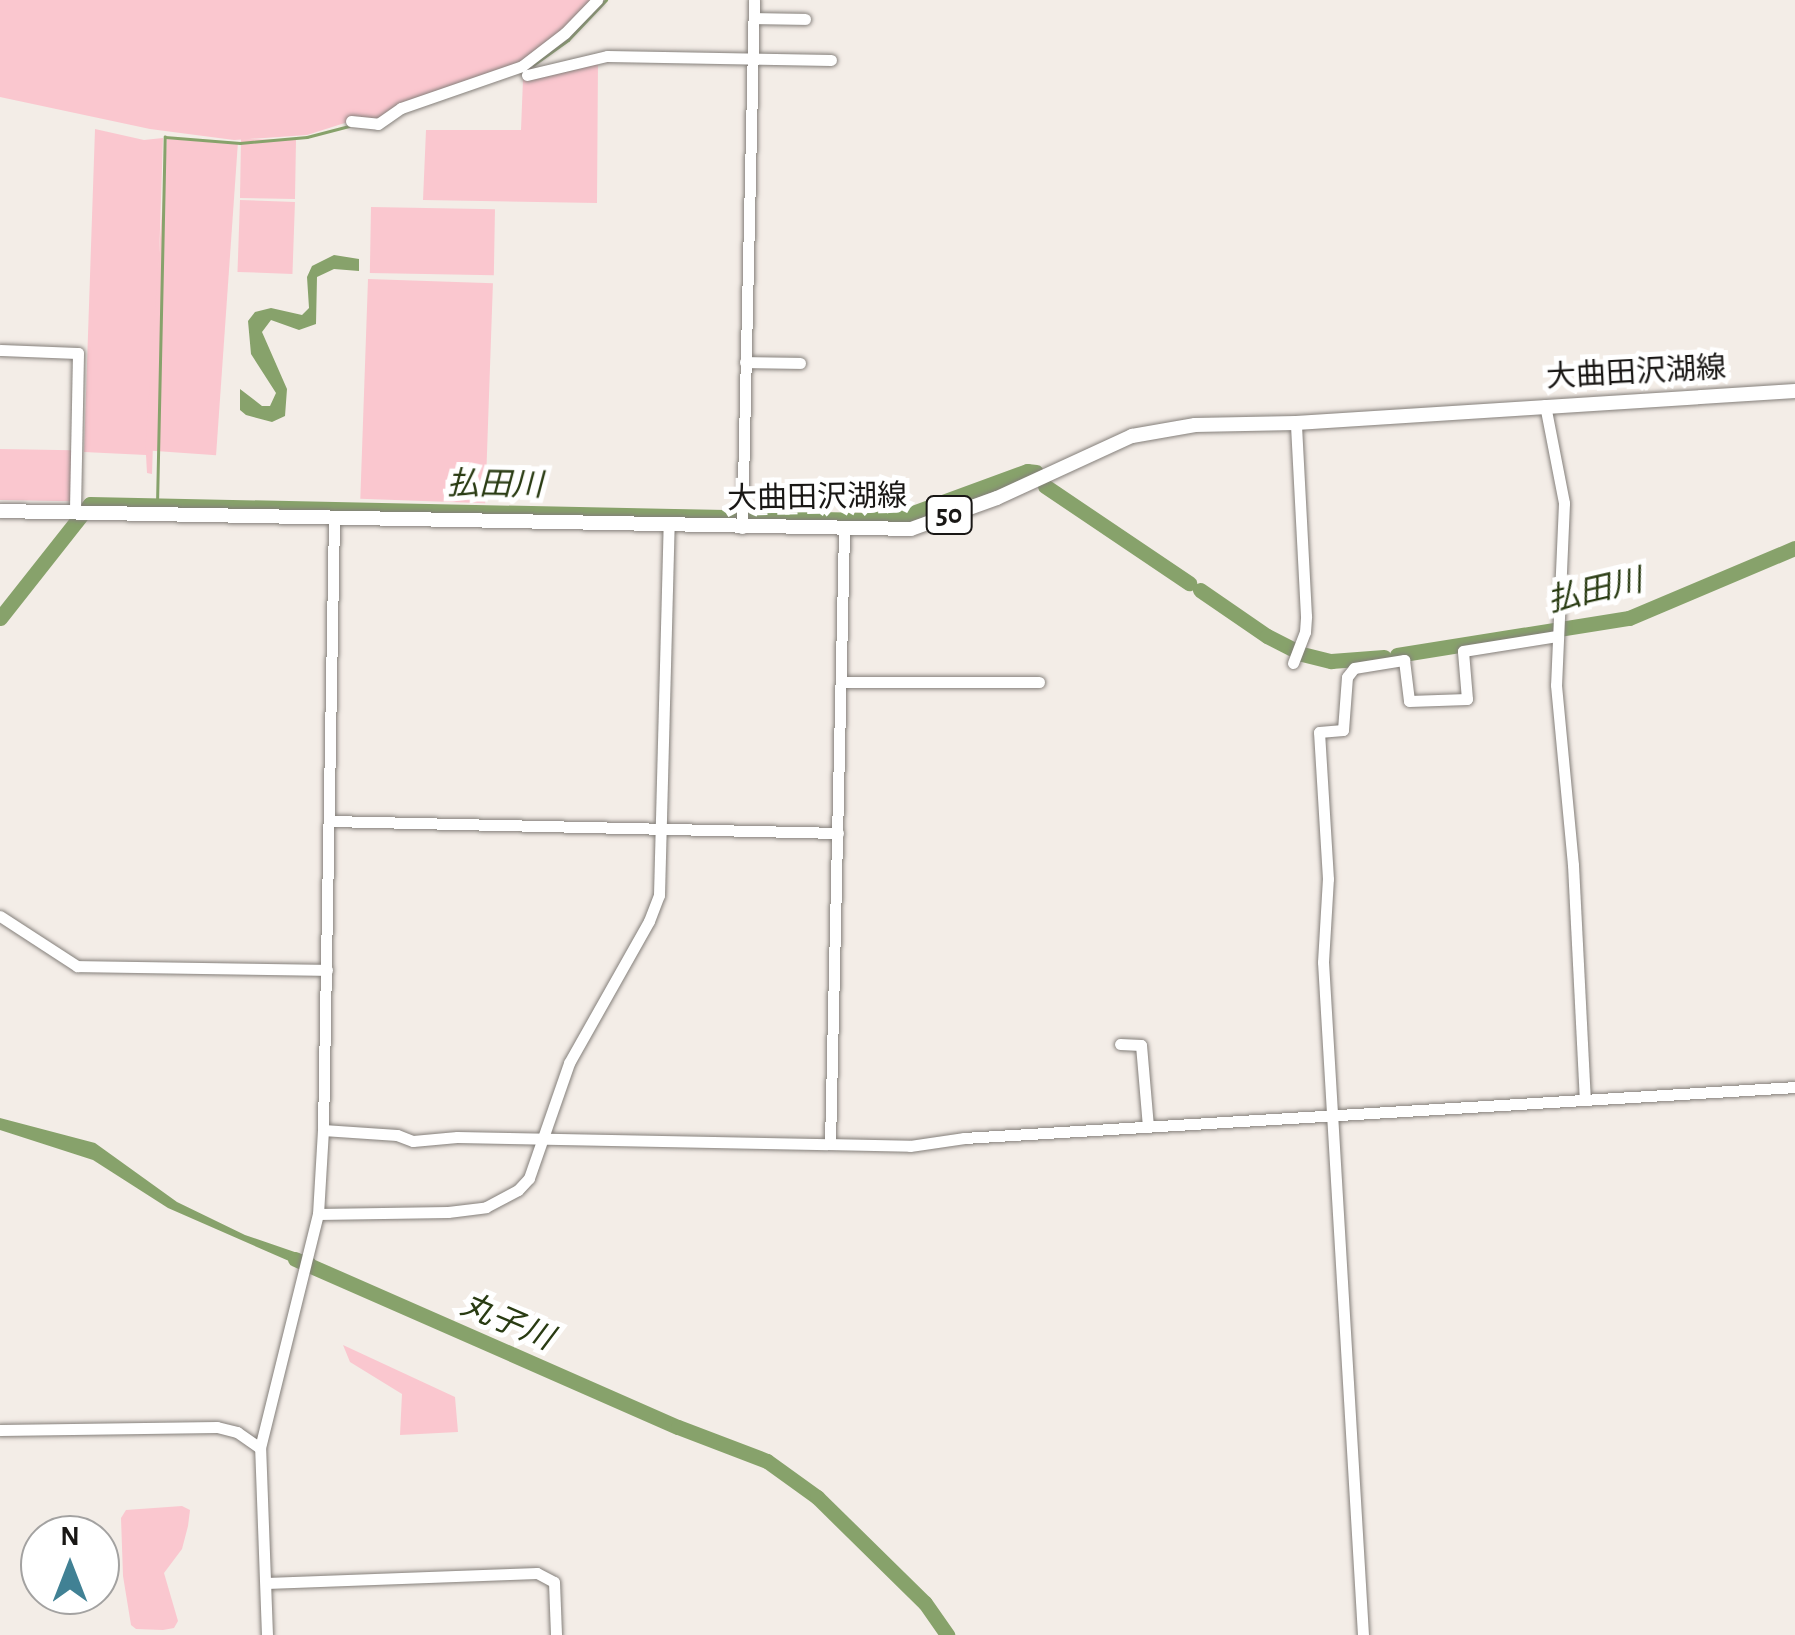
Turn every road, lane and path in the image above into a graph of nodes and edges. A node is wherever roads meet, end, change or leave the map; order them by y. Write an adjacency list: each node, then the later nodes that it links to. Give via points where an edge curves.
1 (598, 0): 8 (street, via 522,66 401,108 378,124)
2 (754, 0): 3 (street)
3 (754, 18): 4 (street); 5 (street)
4 (806, 19)
5 (754, 59): 6 (street); 7 (street, via 608,56); 10 (street)
6 (831, 60)
7 (528, 75)
8 (351, 122)
9 (0, 350): 16 (street, via 78,353)
10 (745, 362): 11 (street); 19 (street)
11 (800, 363)
12 (1795, 391): 13 (main road, 大曲田沢湖線 / 50)
13 (1545, 406): 14 (main road, 大曲田沢湖線 / 50); 21 (street, via 1564,503)
14 (1296, 423): 20 (main road, 大曲田沢湖線 / 50, via 1194,426 1132,436 997,498 910,529); 22 (street, via 1306,616)
15 (0, 511): 16 (main road, 大曲田沢湖線 / 50)
16 (79, 513): 17 (main road, 大曲田沢湖線 / 50)
17 (334, 518): 18 (main road, 大曲田沢湖線 / 50); 25 (street)
18 (669, 525): 19 (main road, 大曲田沢湖線 / 50); 26 (street)
19 (742, 528): 20 (main road, 大曲田沢湖線 / 50)
20 (844, 530): 23 (street)
21 (1557, 636): 32 (street); 33 (street, via 1463,651 1466,699 1410,701 1404,660 1354,668 1343,730 1320,732)
22 (1293, 663)
23 (843, 682): 24 (street); 27 (street)
24 (1039, 682)
25 (330, 821): 26 (street); 29 (street)
26 (662, 827): 27 (street); 36 (street, via 655,909 569,1064)
27 (838, 832): 37 (street)
28 (0, 916): 29 (street, via 77,966)
29 (327, 970): 35 (street)
30 (1120, 1044): 34 (street, via 1140,1045)
31 (1795, 1087): 32 (street)
32 (1585, 1100): 33 (street)
33 (1331, 1116): 34 (street); 44 (street)
34 (1148, 1127): 37 (street, via 910,1146)
35 (323, 1130): 36 (street, via 414,1142); 38 (street)
36 (544, 1138): 37 (street); 38 (street, via 529,1178 486,1206)
37 (830, 1144)
38 (316, 1217): 40 (street)
39 (0, 1430): 40 (street, via 217,1426)
40 (260, 1448): 41 (street)
41 (266, 1583): 42 (street); 43 (street, via 537,1573 554,1582)
42 (267, 1635)
43 (556, 1635)
44 (1364, 1635)

